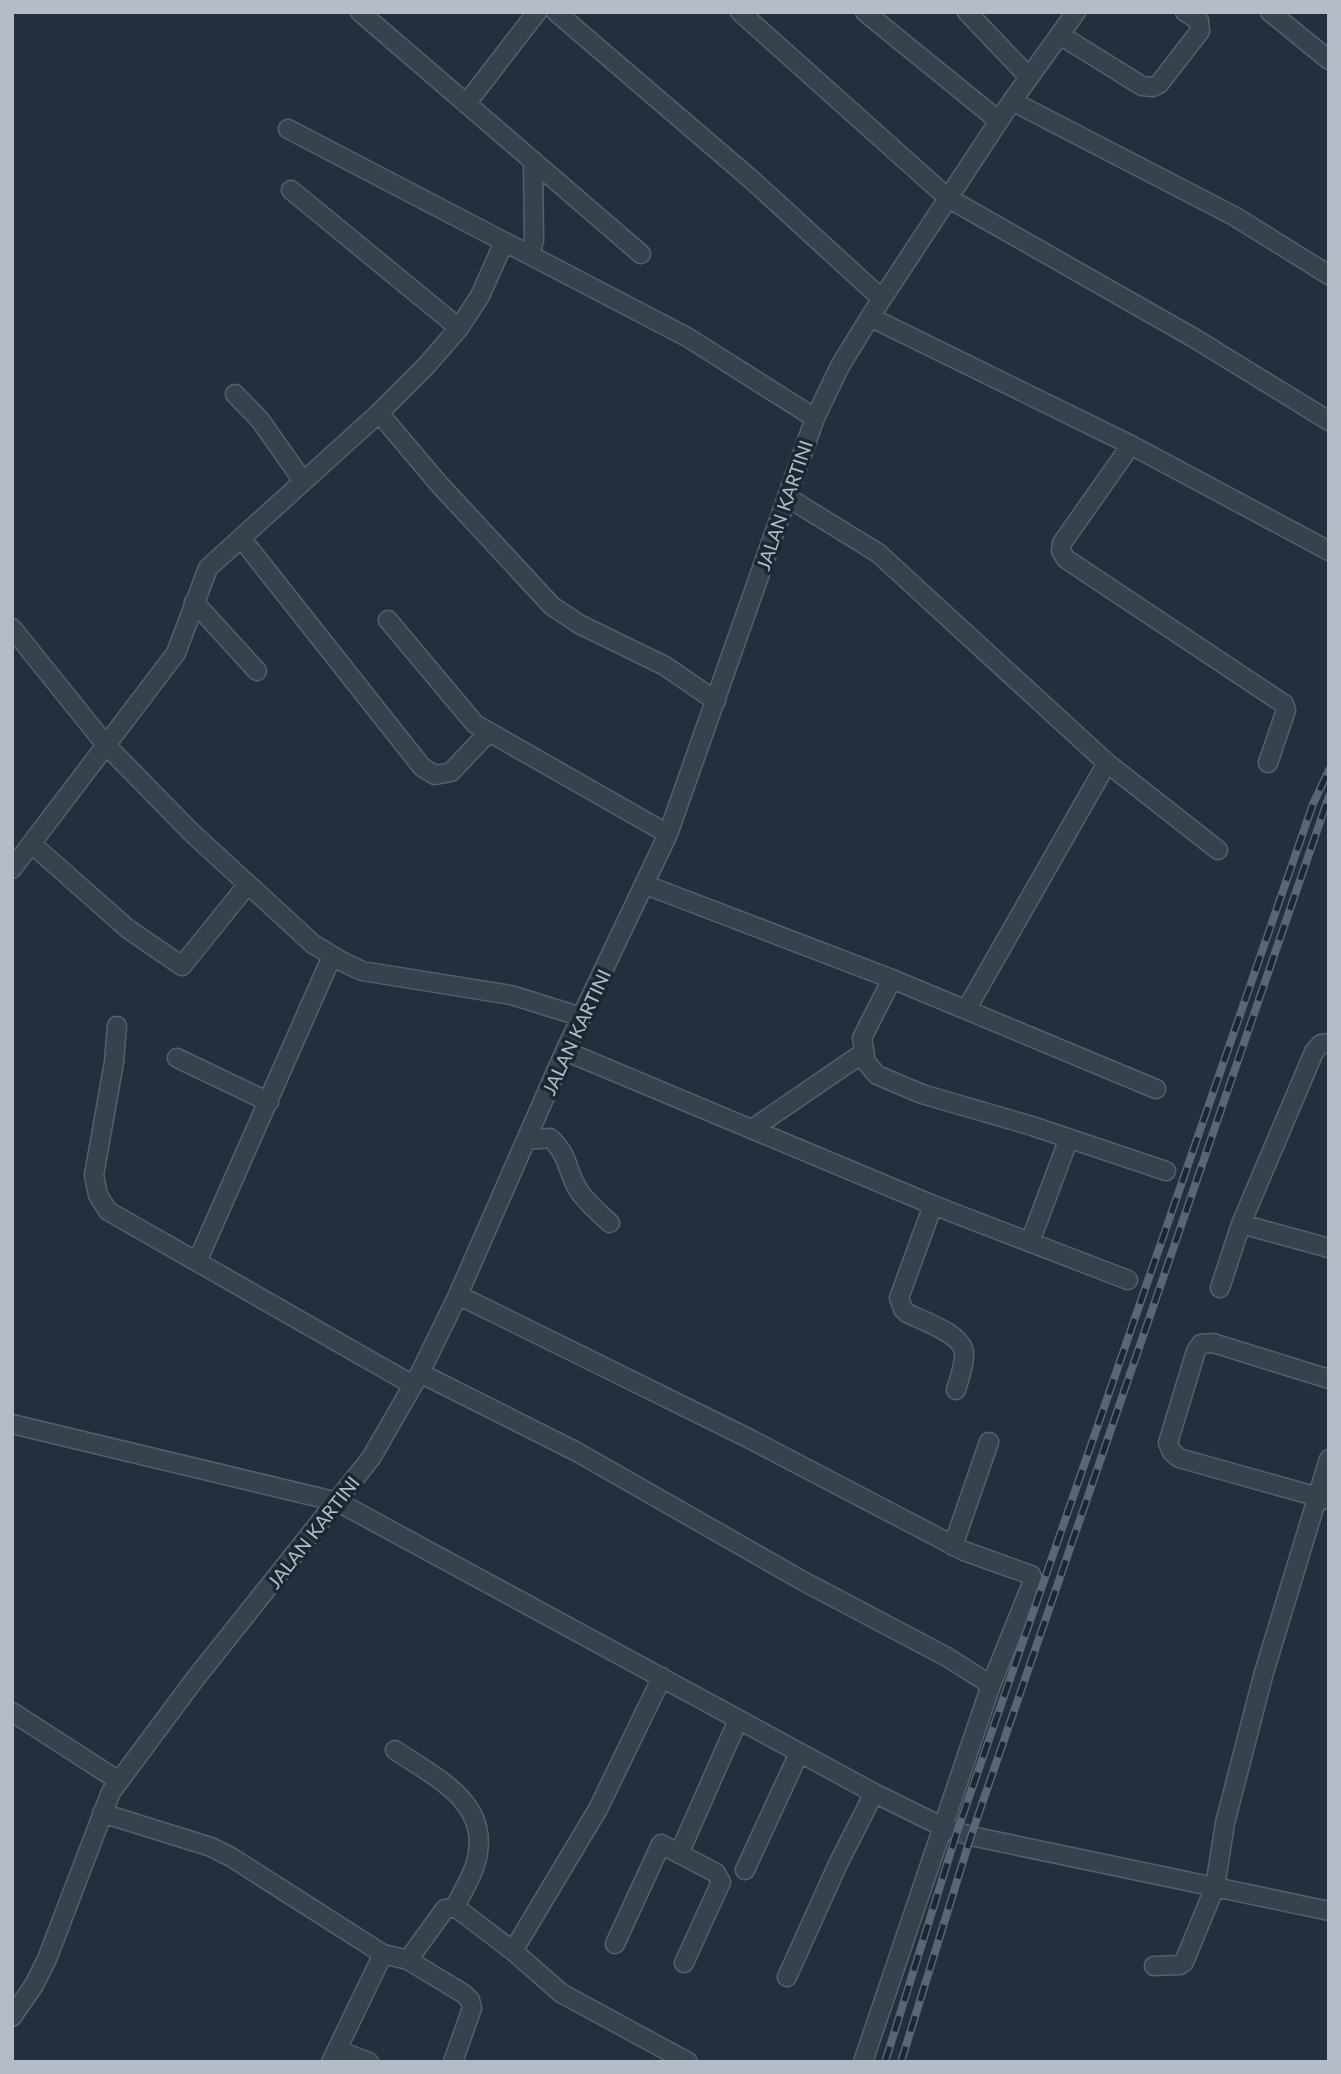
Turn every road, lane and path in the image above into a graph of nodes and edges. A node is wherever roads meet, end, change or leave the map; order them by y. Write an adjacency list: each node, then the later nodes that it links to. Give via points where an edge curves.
1 (360, 12): 14 (street)
2 (537, 12): 14 (street)
3 (556, 12): 24 (street)
4 (740, 12): 19 (street)
5 (865, 12): 15 (street)
6 (967, 12): 12 (street)
7 (1076, 12): 10 (street, JALAN KARTINI)
8 (1185, 12): 10 (street, via 1199,21 1200,31 1152,87 1142,86)
9 (1270, 12): 11 (street)
10 (1060, 35): 12 (street, JALAN KARTINI)
11 (1329, 60)
12 (1029, 77): 13 (street, JALAN KARTINI)
13 (1012, 101): 15 (street, JALAN KARTINI); 23 (street, via 1234,216)
14 (466, 104): 17 (street)
15 (999, 121): 19 (street, JALAN KARTINI)
16 (288, 129): 20 (street)
17 (533, 161): 21 (street); 22 (street, via 534,240)
18 (290, 190): 26 (street)
19 (948, 198): 24 (street, JALAN KARTINI); 30 (street)
20 (504, 242): 22 (street); 26 (street, via 492,274)
21 (640, 254)
22 (530, 255): 29 (street, via 687,337)
23 (1329, 275)
24 (882, 299): 25 (street, JALAN KARTINI)
25 (870, 317): 29 (street, JALAN KARTINI); 31 (street)
26 (459, 328): 28 (street)
27 (235, 394): 32 (street, via 260,420)
28 (379, 413): 32 (street); 40 (street, via 552,606 665,666)
29 (815, 418): 33 (street, JALAN KARTINI)
30 (1329, 421)
31 (1131, 446): 35 (street); 44 (street, via 1062,542 1063,555 1282,702 1286,710)
32 (303, 481): 34 (street)
33 (787, 497): 40 (street, JALAN KARTINI); 43 (street, via 878,553)
34 (241, 538): 36 (street, via 208,568); 41 (street, via 430,774 451,772)
35 (1329, 551)
36 (194, 602): 39 (street); 42 (street, via 176,653)
37 (388, 621): 41 (street, via 463,711)
38 (12, 628): 42 (street)
39 (257, 671)
40 (716, 701): 45 (street, JALAN KARTINI)
41 (488, 733): 45 (street)
42 (106, 746): 46 (street); 49 (street)
43 (1107, 763): 47 (street); 53 (street)
44 (1268, 763)
45 (668, 834): 50 (street, JALAN KARTINI)
46 (33, 845): 48 (street); 49 (street, via 128,929 182,966)
47 (1218, 850)
48 (12, 869)
49 (248, 884): 51 (street)
50 (646, 885): 52 (street); 54 (street, JALAN KARTINI)
51 (332, 956): 54 (street, via 362,971 510,995); 61 (street)
52 (892, 979): 53 (street); 58 (street, via 862,1038)
53 (966, 1010): 60 (street)
54 (582, 1017): 57 (street, JALAN KARTINI)
55 (117, 1026): 71 (street, via 94,1175 98,1195 108,1211)
56 (1329, 1043): 68 (street, via 1314,1052)
57 (565, 1051): 62 (street); 64 (street, JALAN KARTINI)
58 (863, 1053): 62 (street); 63 (street, via 870,1069 902,1087)
59 (177, 1058): 61 (street)
60 (1156, 1089)
61 (269, 1102): 71 (street)
62 (752, 1129): 66 (street)
63 (1069, 1139): 65 (street); 69 (street)
64 (527, 1140): 67 (street, via 550,1139 560,1147 579,1190); 74 (street, JALAN KARTINI)
65 (1166, 1171)
66 (933, 1205): 69 (street); 77 (street, via 899,1297 907,1314 961,1343 964,1362)
67 (610, 1223)
68 (1241, 1224): 70 (street); 73 (street)
69 (1030, 1242): 72 (street)
70 (1329, 1248)
71 (197, 1262): 75 (street)
72 (1128, 1280)
73 (1220, 1289)
74 (458, 1295): 75 (street, JALAN KARTINI); 83 (street, via 750,1439)
75 (416, 1379): 82 (street, JALAN KARTINI, via 371,1458); 85 (street, via 577,1452)
76 (1329, 1379): 81 (street, via 1213,1343 1201,1344 1168,1443 1179,1458)
77 (956, 1390)
78 (12, 1424): 82 (street)
79 (989, 1442): 83 (street)
80 (1329, 1459): 81 (street)
81 (1322, 1498): 96 (street, via 1263,1676 1229,1808)
82 (338, 1502): 84 (street); 90 (street, JALAN KARTINI)
83 (953, 1546): 85 (street, via 1031,1575)
84 (662, 1677): 87 (street); 100 (street, via 598,1810)
85 (991, 1685): 93 (street)
86 (12, 1713): 90 (street)
87 (738, 1720): 89 (street); 94 (street)
88 (395, 1750): 97 (street, via 458,1793 476,1821 478,1854)
89 (799, 1753): 91 (street); 95 (street)
90 (119, 1781): 92 (street, JALAN KARTINI)
91 (874, 1793): 93 (street); 105 (street)
92 (102, 1813): 101 (street, via 231,1857); 106 (street, JALAN KARTINI, via 47,1959)
93 (945, 1828): 96 (street); 111 (street)
94 (679, 1854): 99 (street, via 661,1844); 103 (street, via 716,1873 721,1882)
95 (746, 1870)
96 (1215, 1887): 98 (street); 104 (street, via 1184,1962)
97 (455, 1906): 100 (street); 102 (street, via 444,1909)
98 (1329, 1911)
99 (615, 1944)
100 (513, 1951): 110 (street, via 561,1993)
101 (383, 1954): 102 (street); 107 (street)
102 (408, 1960): 108 (street, via 470,2000 472,2008)
103 (684, 1964)
104 (1154, 1966)
105 (787, 1977)
106 (12, 2017)
107 (334, 2056): 109 (street)
108 (456, 2061)
109 (369, 2062)
110 (688, 2062)
111 (863, 2062)

